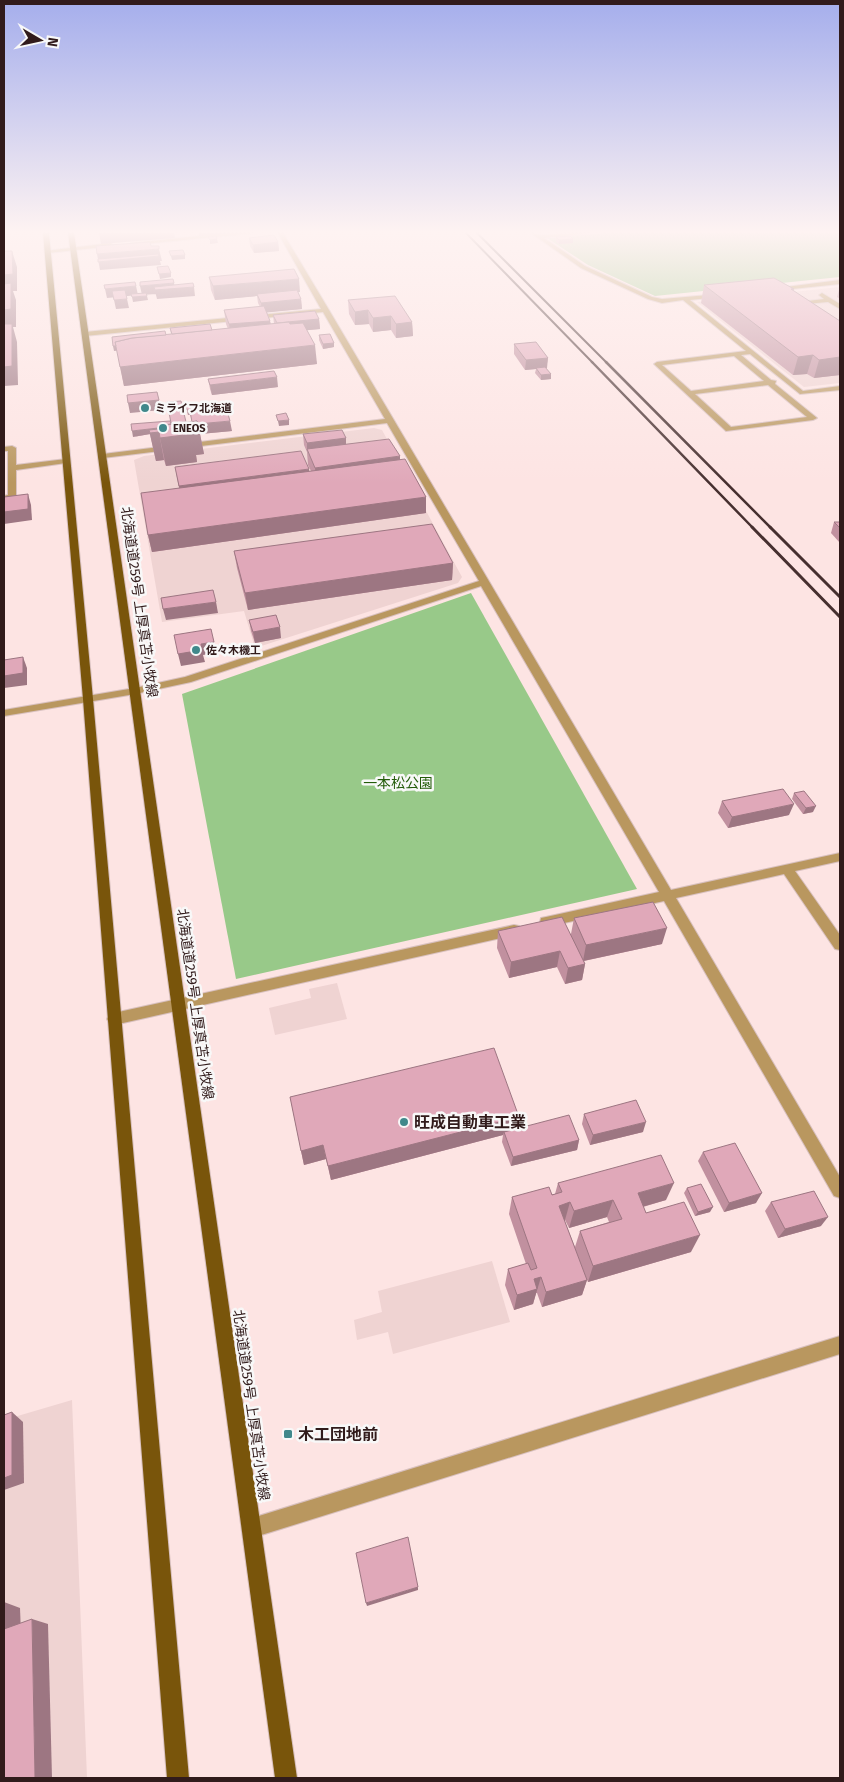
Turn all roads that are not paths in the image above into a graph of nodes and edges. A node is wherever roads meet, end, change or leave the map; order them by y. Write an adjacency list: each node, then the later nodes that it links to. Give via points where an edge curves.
1 (54, 316): 16 (main road)
2 (82, 316): 6 (main road, 北海道道259号 上厚真苫小牧線)
3 (264, 316): 6 (street)
4 (329, 316): 13 (street)
5 (707, 316): 7 (street)
6 (85, 334): 15 (main road, 北海道道259号 上厚真苫小牧線)
7 (752, 352): 8 (street); 9 (street)
8 (735, 354): 10 (street); 12 (street, via 657,364)
9 (787, 380): 10 (street); 11 (street, via 802,392)
10 (770, 382): 12 (street); 12 (street, via 813,418 729,429)
11 (840, 388)
12 (689, 393)
13 (389, 422): 15 (street); 19 (street)
14 (4, 448): 17 (street, via 12,448)
15 (103, 456): 20 (main road, 北海道道259号 上厚真苫小牧線)
16 (66, 461): 17 (street); 21 (main road)
17 (12, 468): 18 (street, via 12,497)
18 (4, 498)
19 (484, 582): 20 (street, via 187,680); 25 (street)
20 (135, 691): 21 (street); 27 (main road, 北海道道259号 上厚真苫小牧線)
21 (88, 700): 22 (street); 28 (main road)
22 (4, 713)
23 (840, 858): 24 (street)
24 (787, 869): 25 (street); 26 (street)
25 (667, 895): 27 (street); 29 (street)
26 (840, 945)
27 (179, 1004): 28 (street); 31 (main road, 北海道道259号 上厚真苫小牧線)
28 (114, 1019): 32 (main road)
29 (840, 1191)
30 (840, 1345): 31 (street)
31 (252, 1528): 33 (main road, 北海道道259号 上厚真苫小牧線)
32 (178, 1778)
33 (286, 1778)

